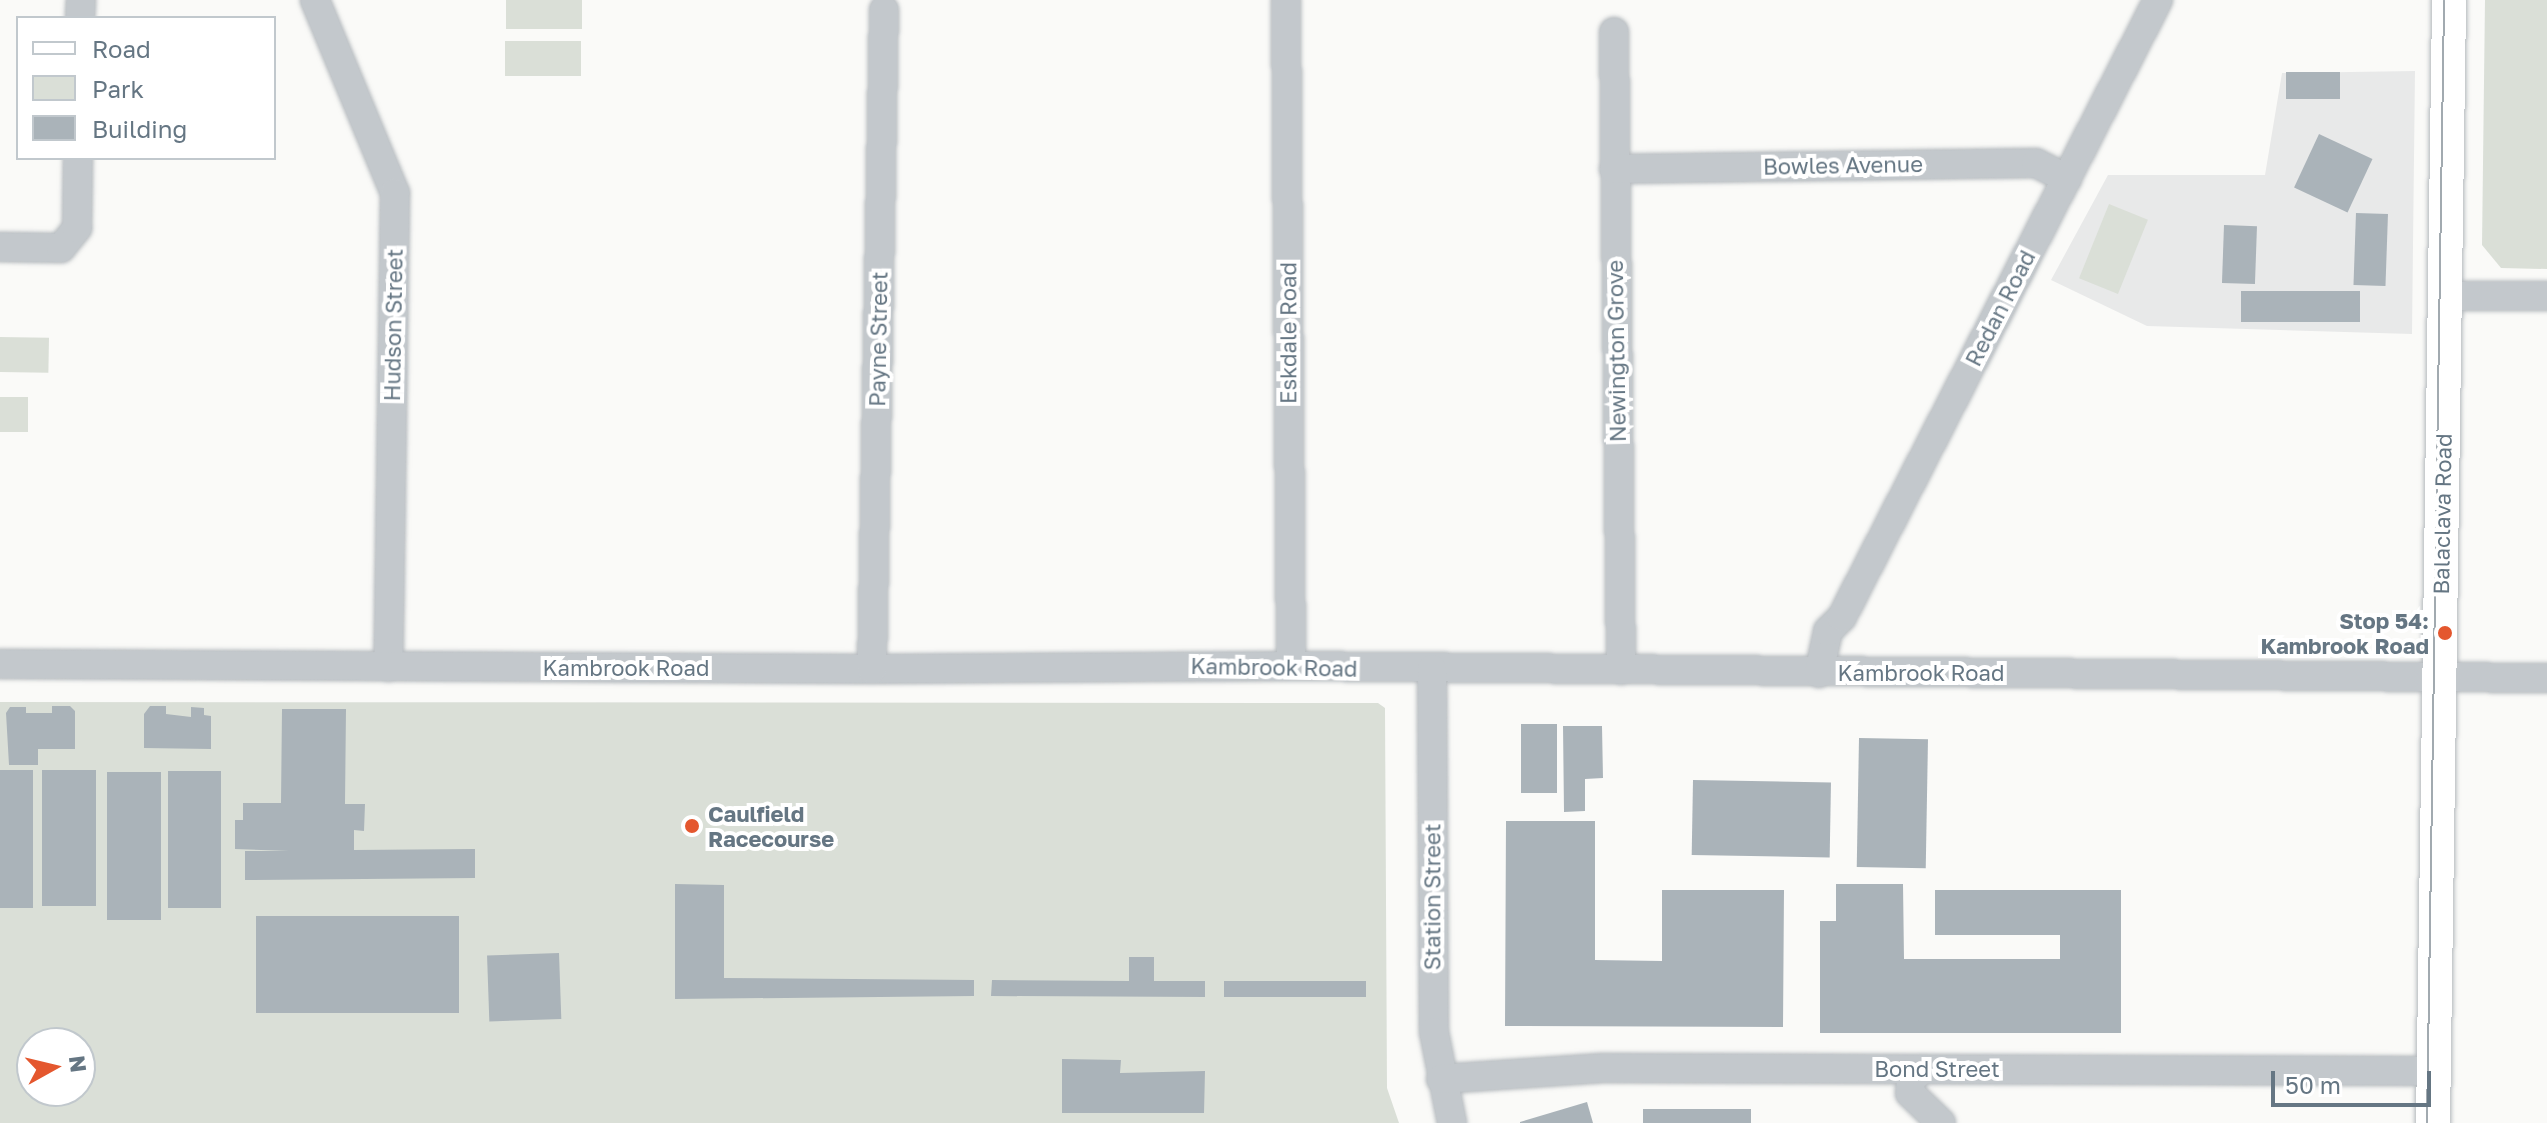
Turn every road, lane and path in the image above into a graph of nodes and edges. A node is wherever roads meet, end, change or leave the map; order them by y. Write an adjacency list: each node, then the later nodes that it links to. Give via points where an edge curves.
1 (315, 0): 15 (street, Hudson Street, via 395,193)
2 (1286, 0): 14 (street, Eskdale Road)
3 (2158, 0): 9 (street, Redan Road)
4 (2449, 0): 11 (main road, Balaclava Road)
5 (884, 10): 16 (street, Payne Street)
6 (1614, 32): 8 (street, Newington Grove)
7 (78, 160): 10 (street, via 77,228 61,248)
8 (1614, 169): 9 (street, Bowles Avenue, via 2036,163); 18 (street, Newington Grove)
9 (2067, 179): 19 (street, Redan Road, via 1842,617 1822,645)
10 (0, 247)
11 (2445, 296): 12 (street); 20 (main road, Balaclava Road)
12 (2547, 296)
13 (0, 664): 15 (street, Kambrook Road)
14 (1291, 666): 16 (street, Kambrook Road); 17 (street, Kambrook Road)
15 (388, 667): 16 (street, Kambrook Road)
16 (872, 669)
17 (1432, 669): 18 (street, Kambrook Road); 24 (street, Station Street, via 1432,963)
18 (1621, 670): 19 (street, Kambrook Road)
19 (1831, 673): 20 (street, Kambrook Road)
20 (2440, 678): 21 (street, Kambrook Road); 23 (main road, Balaclava Road)
21 (2547, 678)
22 (1923, 1069): 23 (street, Bond Street); 24 (street, Bond Street, via 1603,1068); 26 (street, via 1911,1079 1910,1093)
23 (2433, 1071): 27 (main road, Balaclava Road)
24 (1441, 1079): 25 (street, Station Street)
25 (1452, 1123)
26 (1941, 1123)
27 (2433, 1123)

